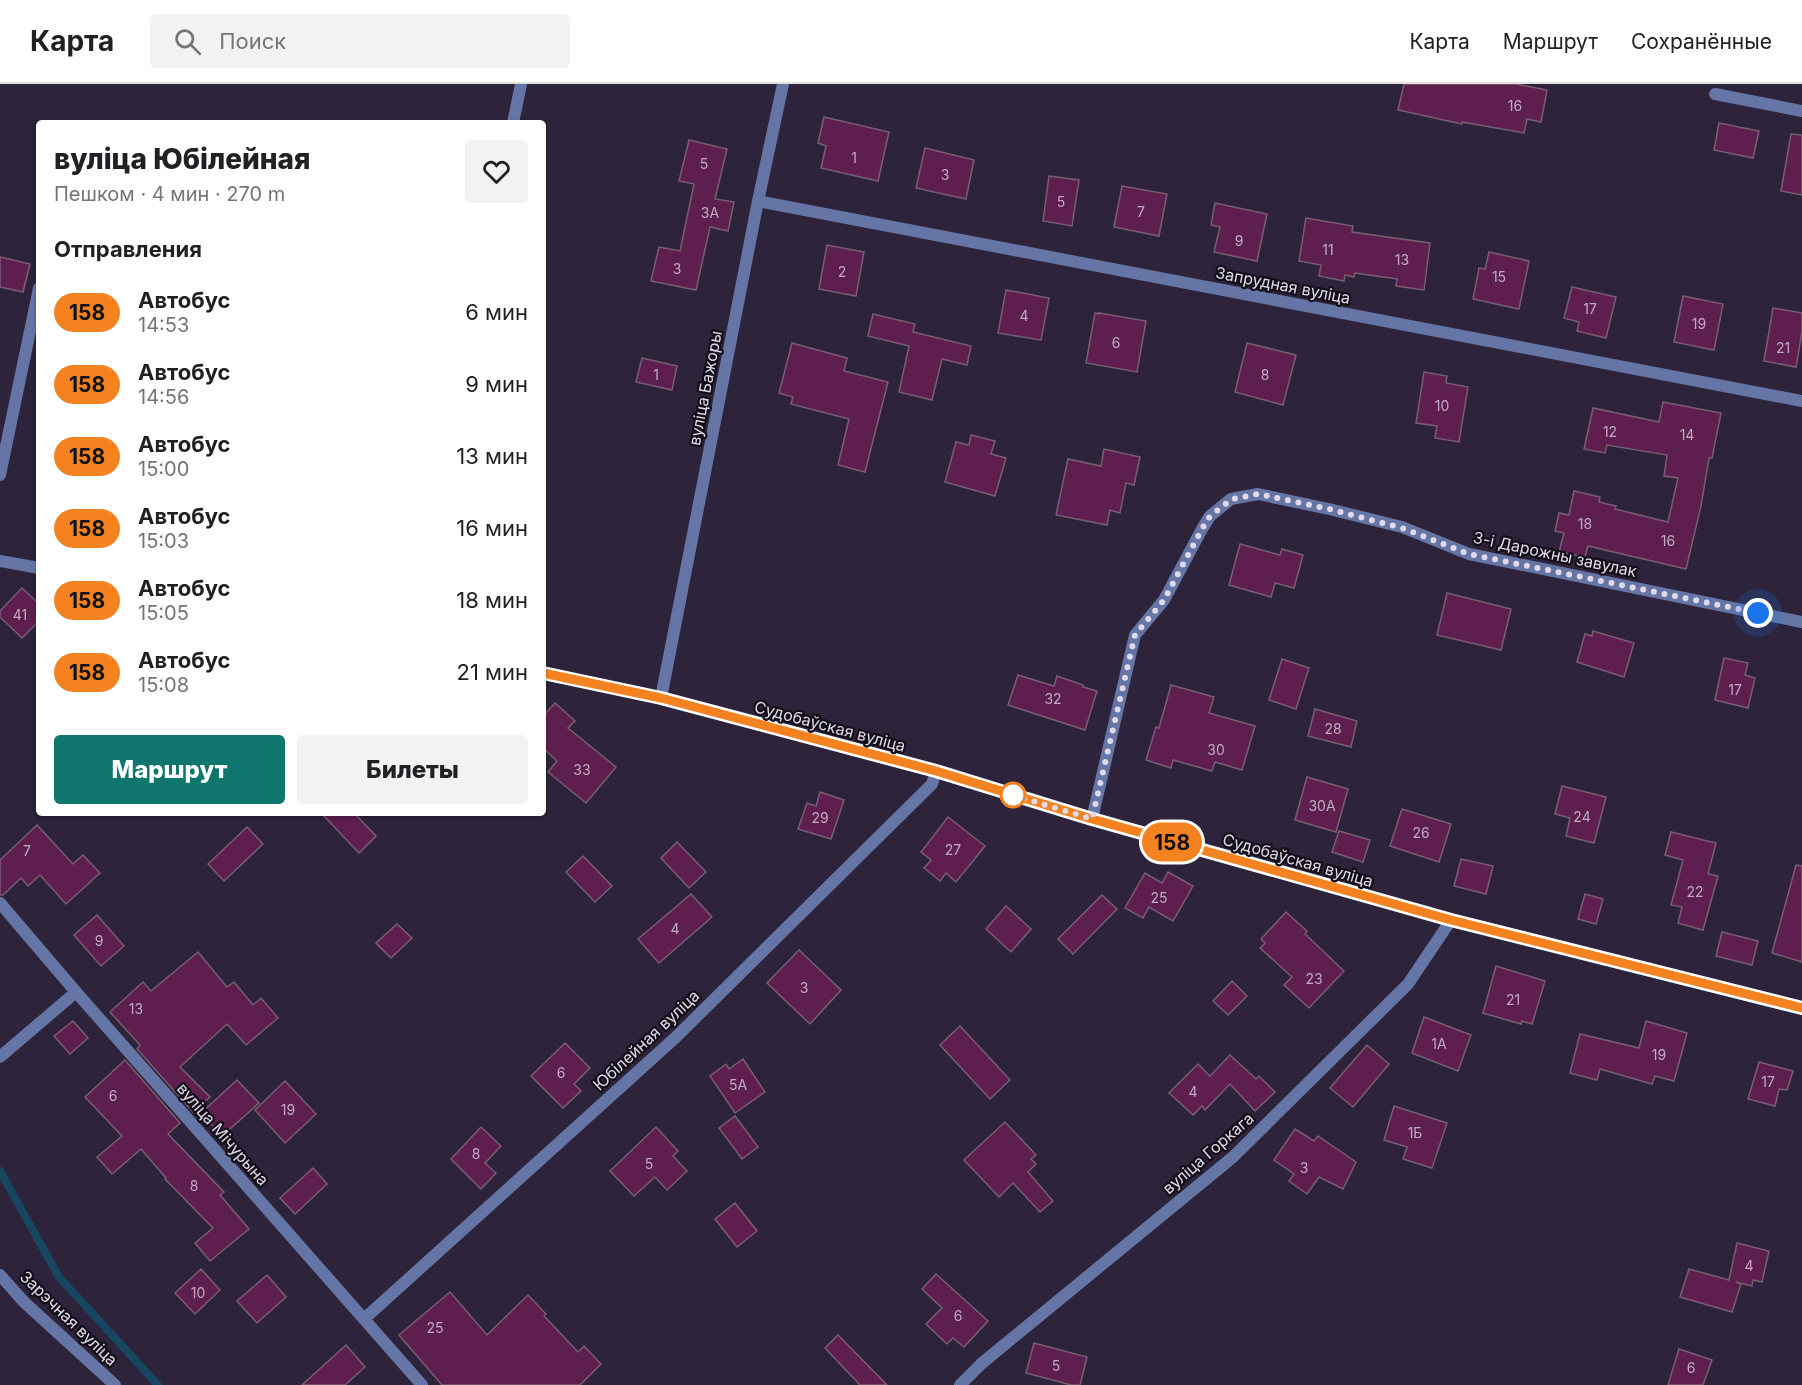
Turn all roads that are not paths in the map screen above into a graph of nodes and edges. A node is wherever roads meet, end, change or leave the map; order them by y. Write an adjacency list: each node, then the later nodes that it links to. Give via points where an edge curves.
1 (521, 84): 5 (street)
2 (783, 84): 6 (street, вуліца Бажоры)
3 (1715, 94): 4 (street)
4 (1802, 111)
5 (514, 120)
6 (758, 201): 8 (street, Запрудная вуліца); 14 (street, вуліца Бажоры)
7 (36, 302): 9 (street)
8 (1802, 401)
9 (0, 476)
10 (0, 561): 11 (street)
11 (36, 567)
12 (1802, 622): 16 (street, 3-і Дарожны завулак, via 1469,554 1402,528 1258,494 1232,499 1210,516 1164,600 1135,635)
13 (546, 674): 14 (street, Судобаўская вуліца)
14 (661, 698): 15 (street, Судобаўская вуліца)
15 (936, 771): 16 (street, Судобаўская вуліца); 23 (street, Юбілейная вуліца, via 932,784 675,1038)
16 (1092, 819): 18 (street, Судобаўская вуліца)
17 (0, 903): 19 (street, вуліца Мічурына)
18 (1451, 920): 20 (street, Судобаўская вуліца); 26 (street, вуліца Горкага, via 1408,984 1233,1157)
19 (76, 992): 21 (street); 23 (street, вуліца Мічурына)
20 (1802, 1008)
21 (0, 1057)
22 (0, 1275): 24 (street, Зарэчная вуліца)
23 (364, 1320): 25 (street, вуліца Мічурына)
24 (115, 1385)
25 (422, 1385)
26 (960, 1385)

